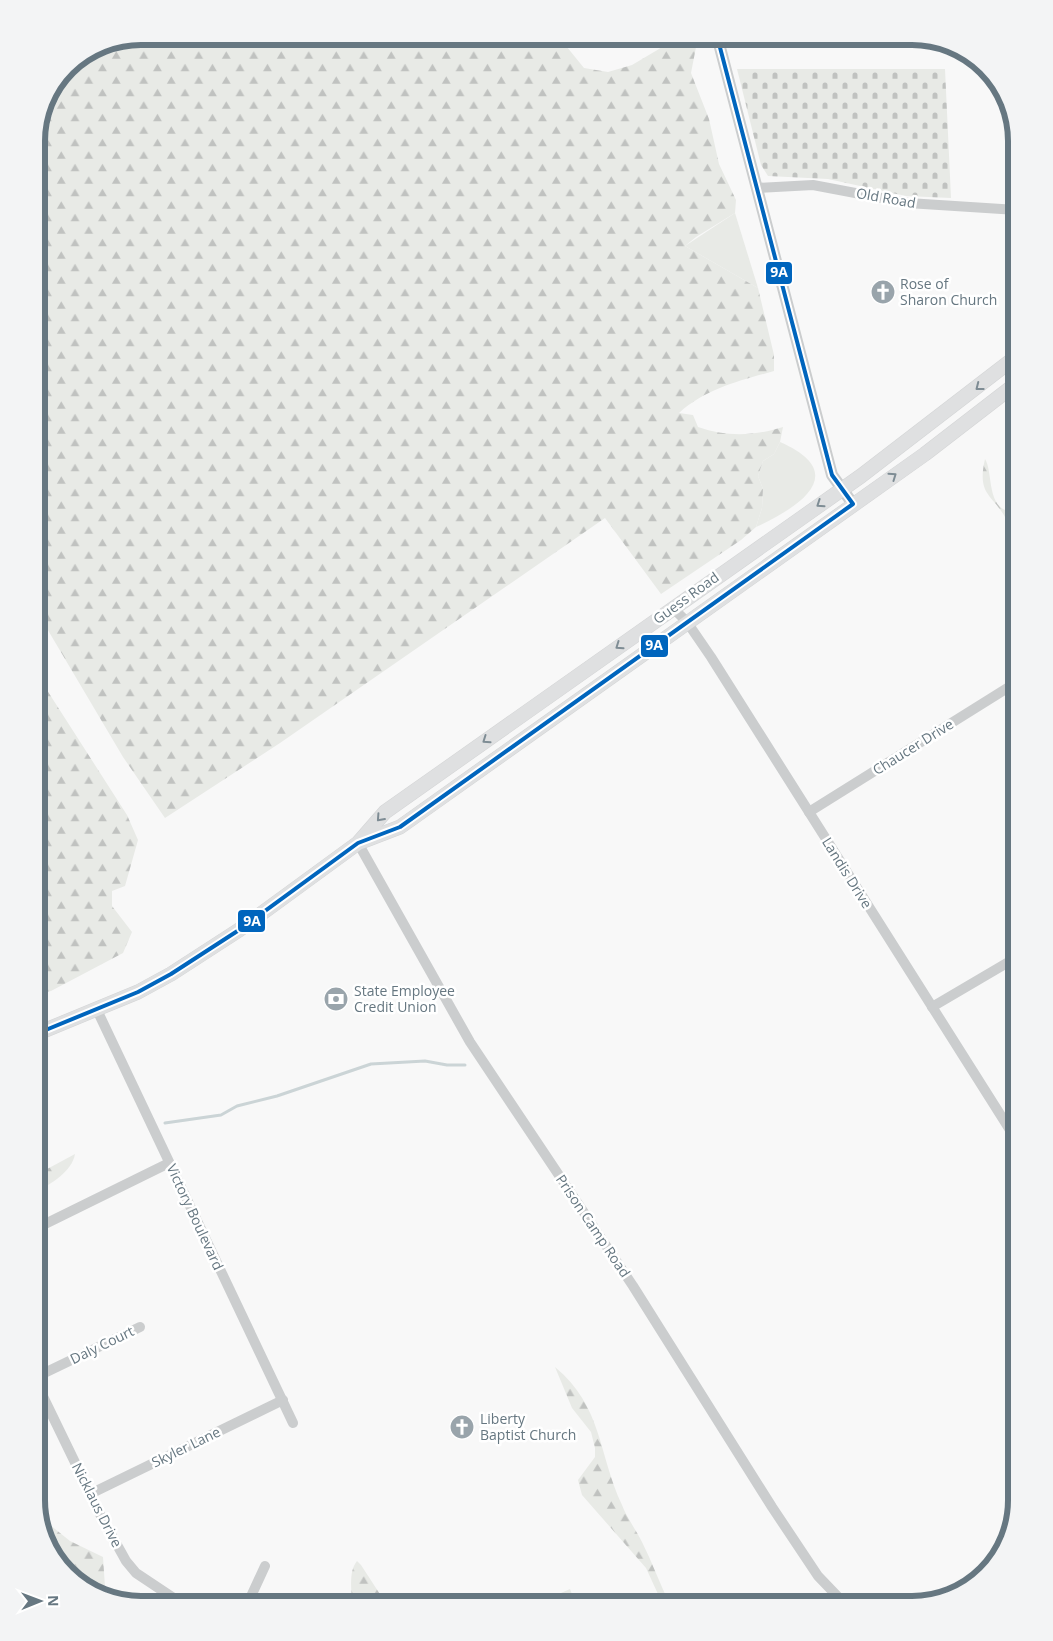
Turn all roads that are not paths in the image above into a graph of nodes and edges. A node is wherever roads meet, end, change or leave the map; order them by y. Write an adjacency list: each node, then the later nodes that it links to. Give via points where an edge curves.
1 (720, 45): 2 (street)
2 (756, 188): 3 (street, Old Road, via 813,186 908,203); 6 (street, via 832,475)
3 (1008, 209)
4 (1008, 363): 6 (main road, Guess Road, one-way to 6)
5 (1008, 390): 7 (main road, Guess Road, one-way to 5)
6 (842, 489): 7 (street); 8 (main road, Guess Road, one-way to 8)
7 (853, 504): 9 (main road, Guess Road)
8 (673, 608): 9 (street, Landis Drive); 12 (main road, Guess Road, one-way to 12, via 385,812)
9 (687, 622): 11 (street, Landis Drive); 12 (main road, Guess Road, via 400,827)
10 (1008, 688): 11 (street, Chaucer Drive)
11 (809, 812): 14 (street, Landis Drive)
12 (358, 843): 15 (main road, Guess Road, via 239,930 171,974); 29 (street, Prison Camp Road, via 496,1084 633,1286 777,1515 818,1576)
13 (1008, 962): 14 (street)
14 (932, 1007): 17 (street, Landis Drive)
15 (96, 1010): 16 (main road, Guess Road); 18 (street, Victory Boulevard)
16 (45, 1030)
17 (1008, 1127)
18 (169, 1163): 19 (street); 22 (street, Victory Boulevard)
19 (45, 1224)
20 (140, 1327): 21 (street, Daly Court)
21 (45, 1372)
22 (282, 1400): 24 (street, Victory Boulevard); 25 (street, Skyler Lane)
23 (45, 1401): 25 (street, Nicklaus Drive)
24 (293, 1422)
25 (90, 1494): 27 (street, Nicklaus Drive, via 126,1561 136,1573)
26 (265, 1566): 28 (street)
27 (172, 1596)
28 (250, 1596)
29 (837, 1596)

